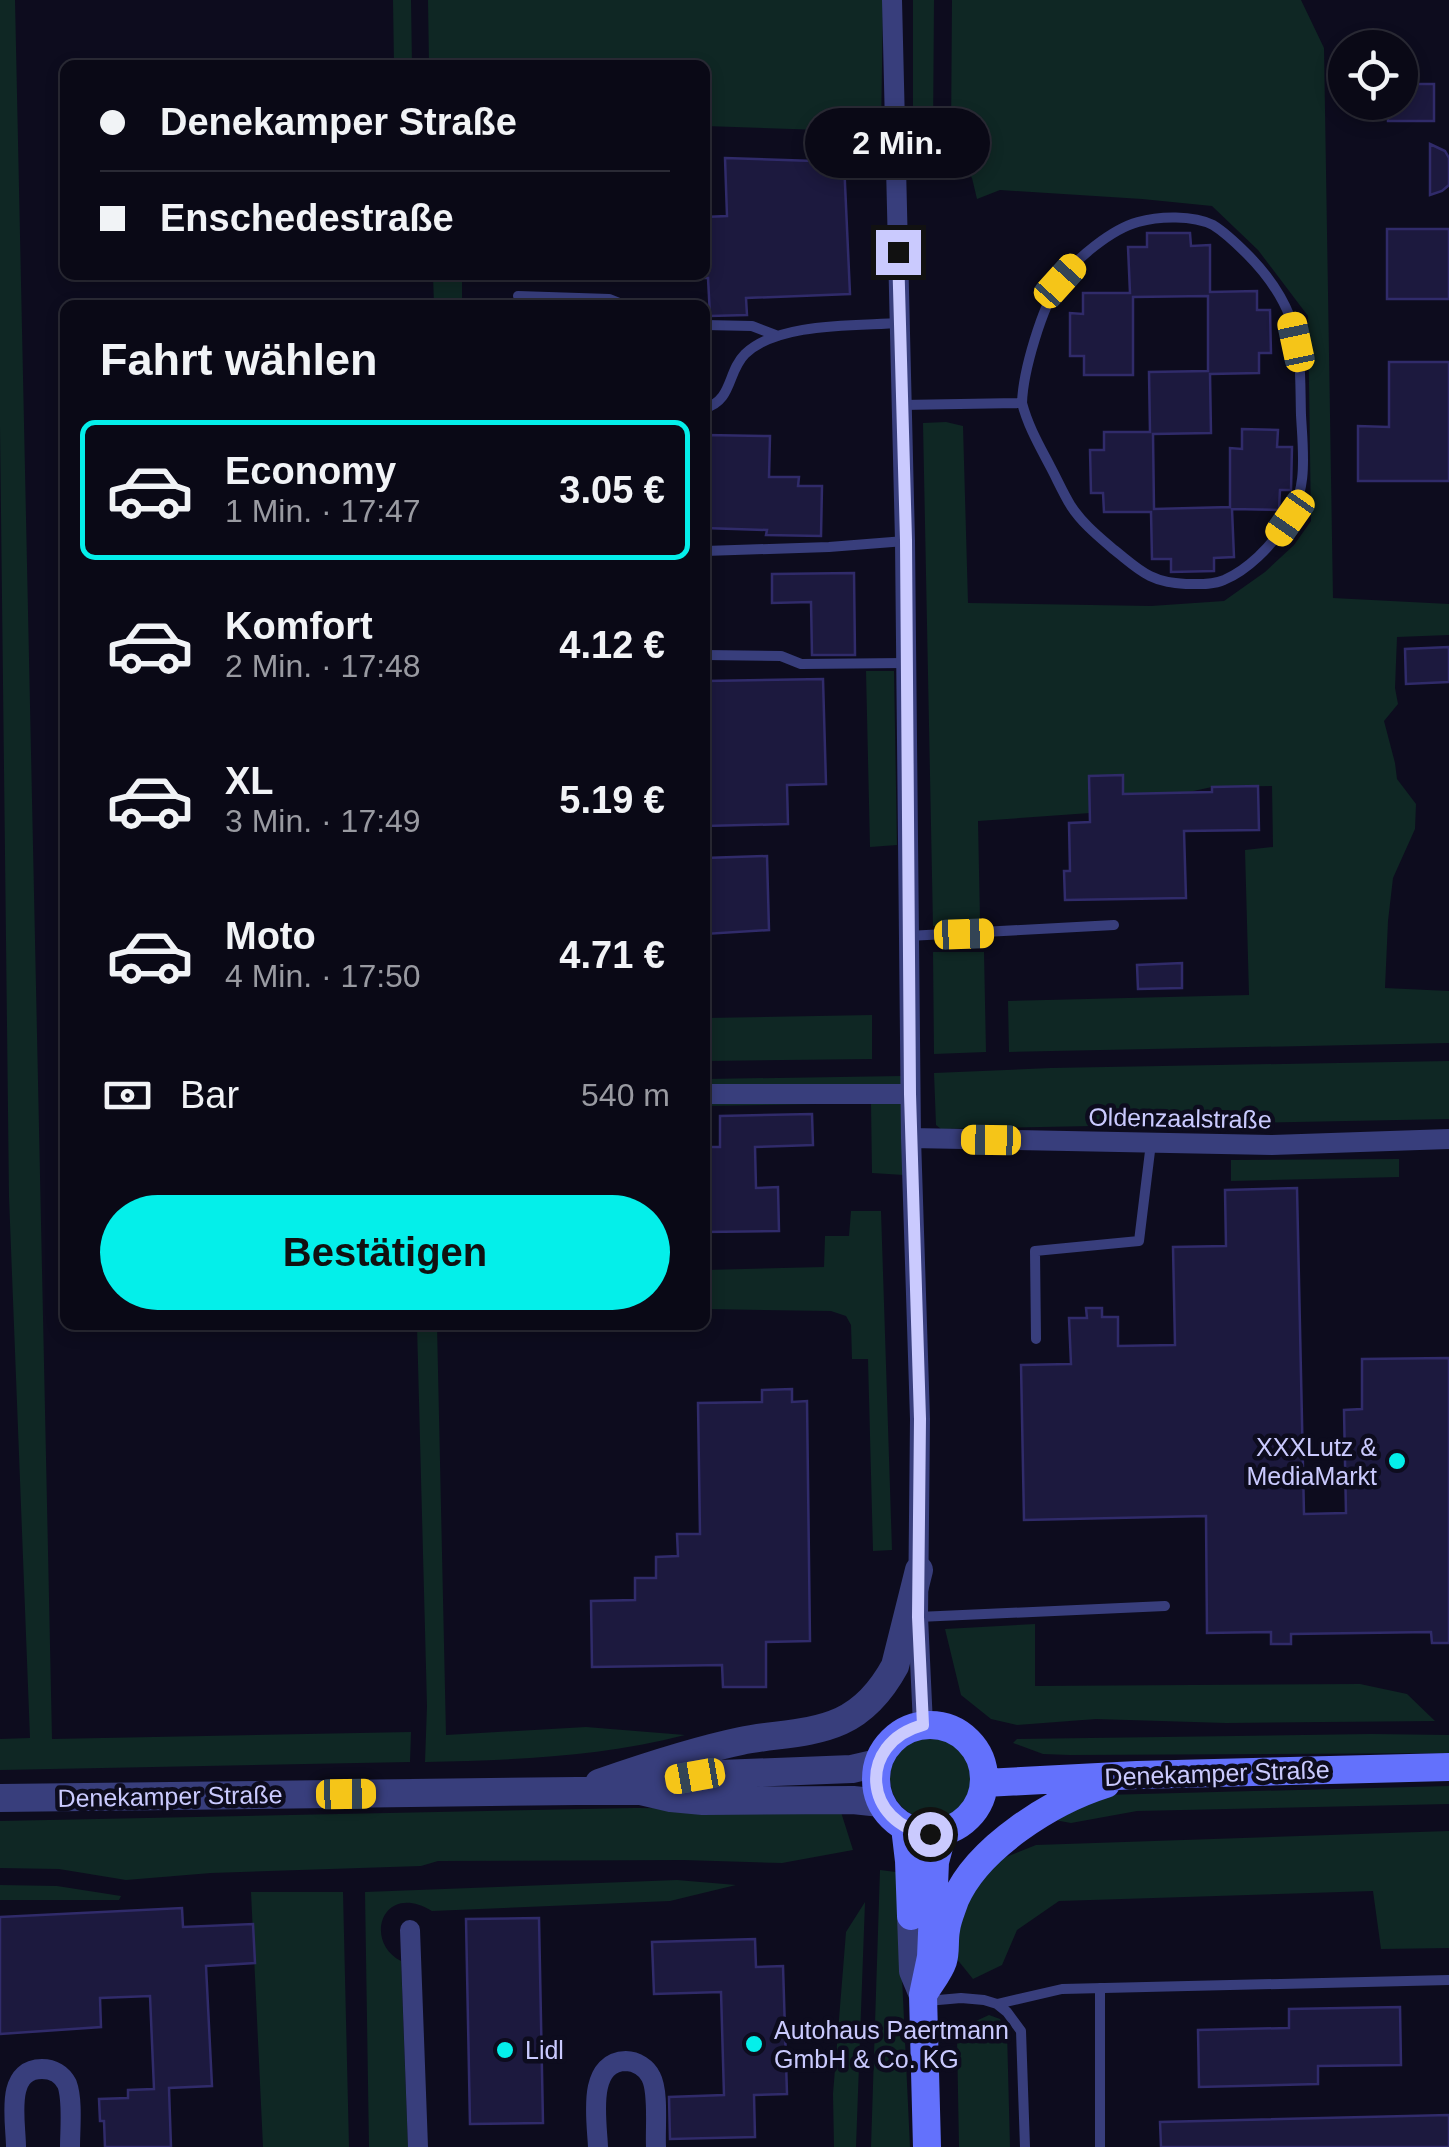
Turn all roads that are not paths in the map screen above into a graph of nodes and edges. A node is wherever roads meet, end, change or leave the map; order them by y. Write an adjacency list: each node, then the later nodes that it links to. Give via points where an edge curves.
1 (892, 0): 4 (street)
2 (518, 296): 3 (lane)
3 (612, 300)
4 (899, 324): 6 (lane); 8 (street)
5 (710, 325): 6 (lane, via 752,326)
6 (779, 336): 9 (lane, via 738,361 730,388)
7 (1022, 403): 7 (lane, via 1072,508 1130,563 1167,583 1222,581 1244,568 1277,537 1300,496 1300,389 1291,318 1259,266 1210,224 1137,222 1081,257 1046,310); 8 (lane)
8 (900, 405): 10 (street)
9 (710, 408)
10 (906, 540): 11 (lane); 13 (street)
11 (710, 550)
12 (710, 655): 13 (lane, via 781,656 802,664)
13 (906, 663): 15 (street)
14 (1114, 925): 15 (lane)
15 (908, 936): 17 (street)
16 (710, 1094): 17 (street)
17 (910, 1094): 18 (street)
18 (911, 1138): 20 (street, Oldenzaalstraße); 22 (street)
19 (1449, 1139): 20 (street, Oldenzaalstraße)
20 (1150, 1143): 21 (lane, via 1139,1241 1034,1251)
21 (1036, 1339)
22 (920, 1570): 24 (street); 30 (street, via 895,1666 866,1705 844,1720 740,1741)
23 (1165, 1606): 24 (lane)
24 (918, 1617): 25 (street)
25 (923, 1725): 26 (main road, via 895,1738); 29 (main road, via 954,1730 968,1740)
26 (878, 1763): 31 (street, Denekamper Straße, via 695,1776); 33 (main road)
27 (1449, 1767): 28 (main road, Denekamper Straße)
28 (1136, 1775): 29 (main road, Denekamper Straße); 40 (main road, via 1063,1802 982,1859 955,1902 943,1960)
29 (984, 1783): 35 (main road, via 976,1809)
30 (577, 1791): 31 (street, Denekamper Straße); 32 (street, Denekamper Straße)
31 (641, 1792): 33 (street, Denekamper Straße, via 703,1801)
32 (0, 1798)
33 (882, 1803): 34 (main road)
34 (904, 1827): 35 (main road); 36 (main road)
35 (943, 1832): 40 (main road)
36 (911, 1916): 40 (street, via 913,1971)
37 (410, 1930): 44 (street)
38 (1449, 1980): 39 (lane)
39 (1100, 1988): 41 (lane); 49 (lane)
40 (923, 1998): 41 (lane); 47 (main road)
41 (997, 2004): 48 (lane, via 1022,2031)
42 (16, 2147): 43 (street, via 18,2083 47,2068 66,2082)
43 (70, 2147)
44 (418, 2147)
45 (598, 2147): 46 (street, via 599,2080 607,2068 631,2060 652,2078)
46 (656, 2147)
47 (927, 2147)
48 (1025, 2147)
49 (1100, 2147)

